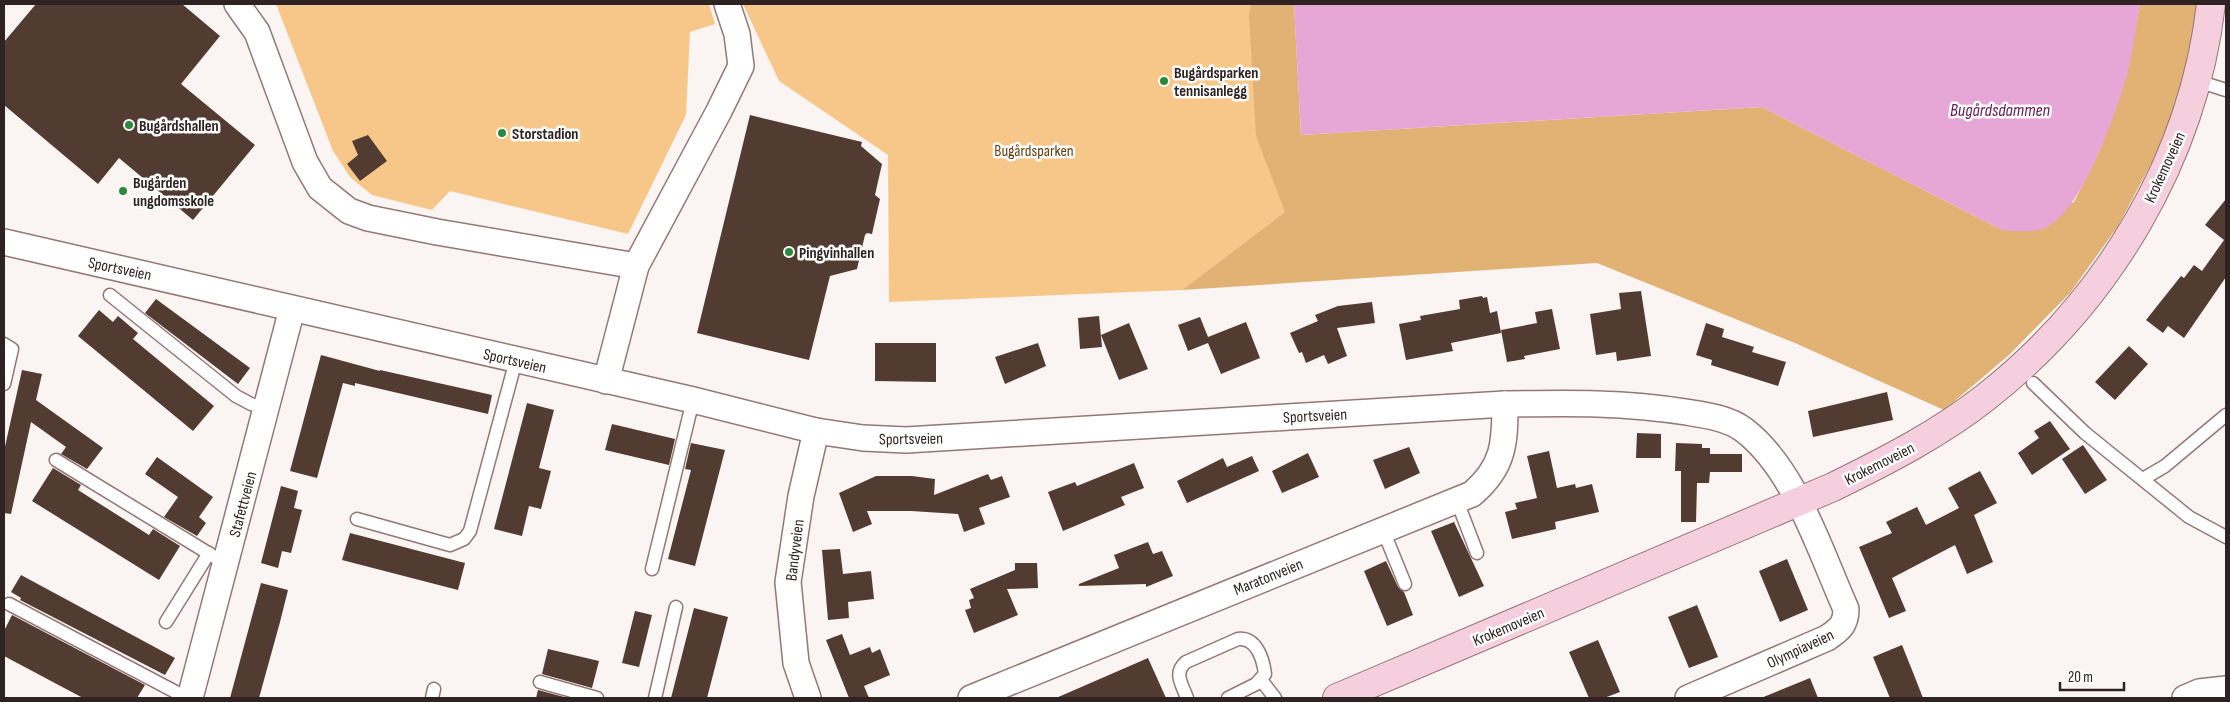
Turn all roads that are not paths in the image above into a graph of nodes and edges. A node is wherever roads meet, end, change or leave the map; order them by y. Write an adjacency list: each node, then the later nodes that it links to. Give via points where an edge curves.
1 (237, 4): 7 (street, via 257,32 305,162 320,188 349,211 437,232)
2 (727, 4): 7 (street, via 737,34 741,66)
3 (2211, 4): 4 (main road, Krokemoveien)
4 (2197, 81): 5 (lane); 23 (main road, Krokemoveien, via 2178,140 2148,205 2106,270 2046,344 1984,398 1936,432 1881,464)
5 (2226, 90)
6 (4, 242): 9 (street, Sportsveien)
7 (636, 266): 12 (street)
8 (110, 295): 17 (lane, via 236,396)
9 (292, 309): 11 (street, Sportsveien); 17 (street, Stafettveien)
10 (4, 344): 14 (lane, via 12,349)
11 (516, 360): 12 (street, Sportsveien); 24 (lane, via 470,531 464,539 450,545)
12 (606, 381): 15 (street, Sportsveien)
13 (2033, 383): 21 (lane, via 2085,433)
14 (4, 384)
15 (693, 400): 19 (street, Sportsveien); 29 (lane)
16 (1505, 404): 19 (street, Sportsveien, via 906,440); 22 (street, Maratonveien, via 1505,436 1495,469 1472,494); 23 (street, Sportsveien, via 1593,402 1648,406 1726,420 1743,429 1780,468)
17 (266, 408): 28 (street, Stafettveien)
18 (2226, 415): 21 (lane, via 2164,466)
19 (816, 431): 40 (street, Bandyveien, via 801,496 788,582 796,662)
20 (56, 460): 28 (lane)
21 (2143, 479): 26 (lane, via 2189,517)
22 (1457, 501): 25 (street, Maratonveien); 27 (lane)
23 (1798, 502): 45 (main road, Krokemoveien); 46 (street, Olympiaveien, via 1846,609 1846,620 1827,638)
24 (357, 520)
25 (1383, 530): 30 (lane); 41 (street, Maratonveien)
26 (2226, 537)
27 (1477, 553)
28 (217, 558): 33 (lane); 37 (street, Stafettveien)
29 (652, 569)
30 (1405, 584)
31 (9, 604): 37 (lane)
32 (676, 607): 39 (lane)
33 (166, 622)
34 (1261, 680): 42 (lane, via 1264,666 1254,643 1238,638 1180,666 1179,677); 43 (lane); 44 (lane)
35 (540, 682): 38 (lane)
36 (2226, 688): 47 (street, via 2199,692)
37 (177, 696)
38 (597, 698)
39 (654, 698)
40 (808, 698)
41 (971, 698)
42 (1187, 698)
43 (1228, 698)
44 (1274, 698)
45 (1337, 698)
46 (1688, 698)
47 (2185, 698)

